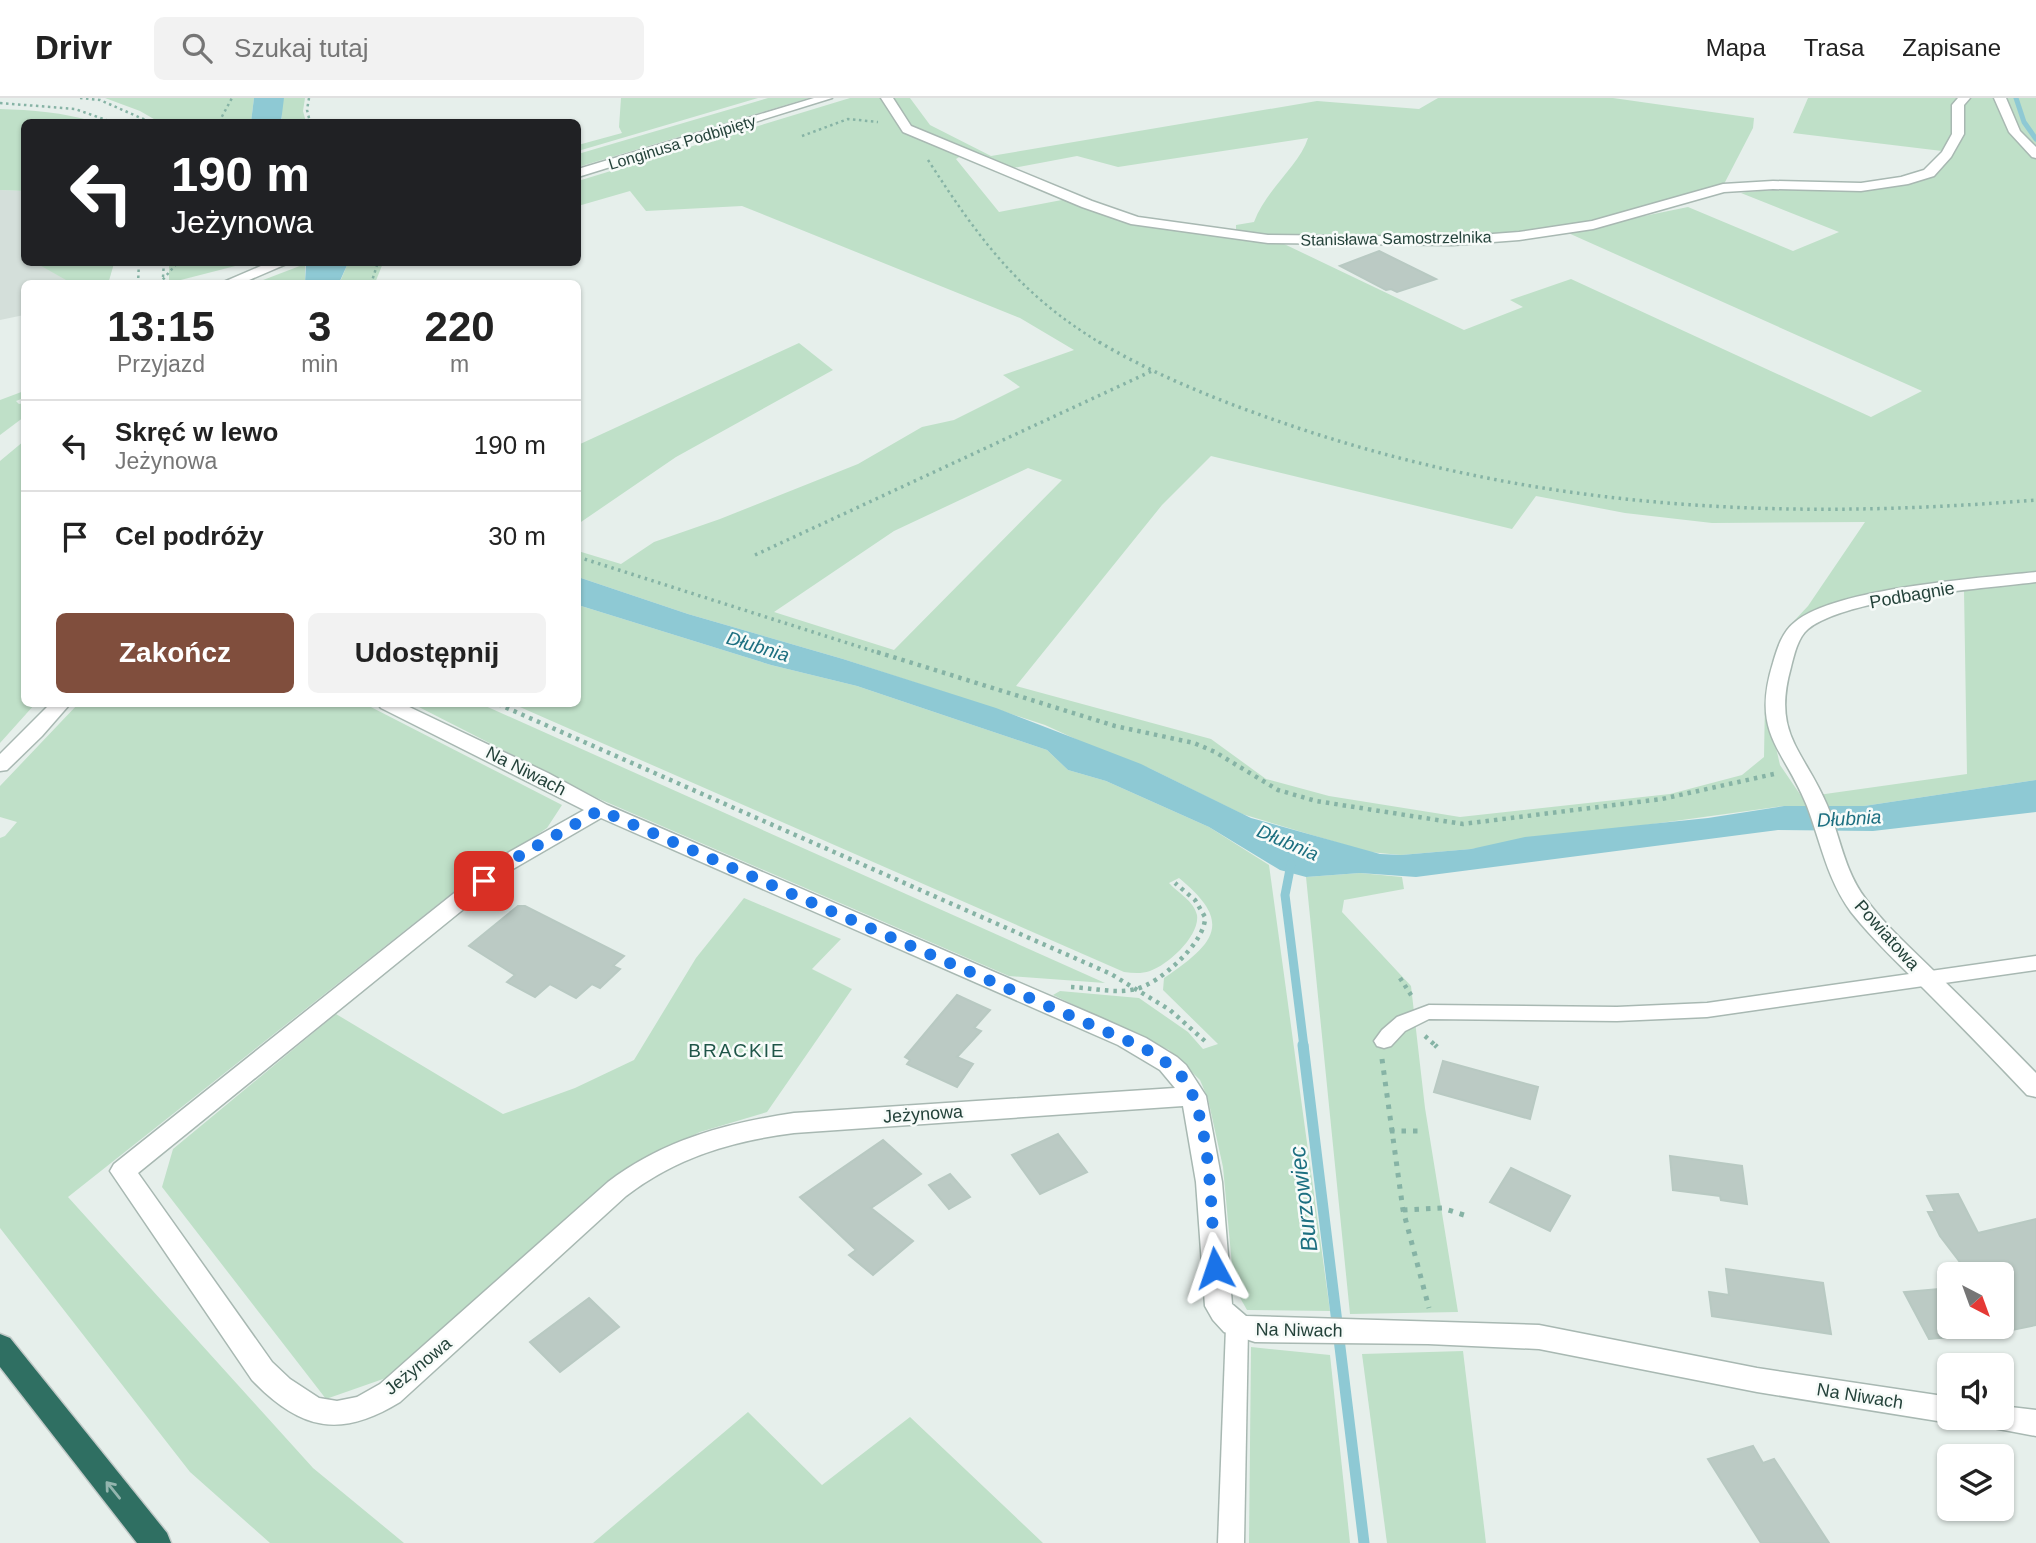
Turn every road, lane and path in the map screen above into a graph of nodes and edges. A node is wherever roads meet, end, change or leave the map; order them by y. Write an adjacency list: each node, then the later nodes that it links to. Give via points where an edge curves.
1 (80, 98): 10 (path, via 100,100)
2 (232, 98): 11 (path)
3 (309, 98): 12 (path)
4 (826, 98): 16 (street, Longinusa Podbipięty)
5 (887, 98): 13 (street)
6 (1964, 98): 13 (street, Stanisława Samostrzelnika, via 1958,106 1958,134 1947,154 1929,173 1903,181 1861,187 1723,188 1593,225 1453,241 1268,239 1136,221)
7 (2000, 98): 15 (street, via 2015,132)
8 (0, 103): 9 (path, via 75,109)
9 (103, 119)
10 (143, 119)
11 (221, 119)
12 (309, 119)
13 (907, 129): 14 (path, via 853,117); 23 (path, via 985,246 1009,274 1074,326)
14 (802, 136)
15 (2036, 153)
16 (581, 172)
17 (164, 266): 20 (path)
18 (174, 266): 20 (path)
19 (273, 266): 22 (street)
20 (163, 277): 21 (path)
21 (161, 280)
22 (237, 280)
23 (1152, 370): 24 (path, via 1217,400 1335,441 1459,472 1573,492 1682,505 1801,511 1920,510); 25 (path)
24 (2036, 500)
25 (755, 555)
26 (581, 557): 33 (path, via 1004,693 1115,726 1194,743 1278,790 1316,801 1463,824 1662,799)
27 (2036, 577): 28 (street, Podbagnie, via 1850,606 1814,617)
28 (1795, 631): 33 (street, Powiatowa, via 1773,696 1780,740)
29 (57, 707): 32 (street)
30 (394, 707): 34 (street, Na Niwach)
31 (505, 707): 40 (path)
32 (0, 765)
33 (1796, 771): 38 (street, Powiatowa, via 1815,802 1839,875 1858,905)
34 (600, 810): 45 (street, Na Niwach, via 1134,1043 1177,1071); 45 (street, Jeżynowa, via 505,864 123,1171 262,1371 294,1399 335,1414 369,1404 402,1383 614,1191 666,1157 709,1139 794,1123)
35 (1175, 883): 40 (path, via 1196,900 1205,925 1179,961)
36 (2036, 963): 38 (lane)
37 (1400, 978): 41 (path)
38 (1928, 980): 42 (lane, via 1683,1011 1429,1012 1407,1019); 44 (street, Powiatowa)
39 (1060, 987): 40 (path)
40 (1139, 989): 43 (path)
41 (1419, 1008)
42 (1384, 1041): 46 (path)
43 (1206, 1042)
44 (2036, 1088)
45 (1194, 1096): 51 (street, Na Niwach, via 1204,1137 1219,1307 1225,1317)
46 (1390, 1131): 47 (path); 48 (path)
47 (1421, 1131)
48 (1403, 1210): 49 (path, via 1442,1208); 50 (path)
49 (1467, 1216)
50 (1429, 1321): 51 (street, Na Niwach); 53 (street, Na Niwach)
51 (1246, 1329): 57 (lane)
52 (0, 1346): 56 (highway, one-way to 52)
53 (1937, 1408)
54 (2014, 1420): 55 (street)
55 (2036, 1423)
56 (156, 1543)
57 (1231, 1543)

